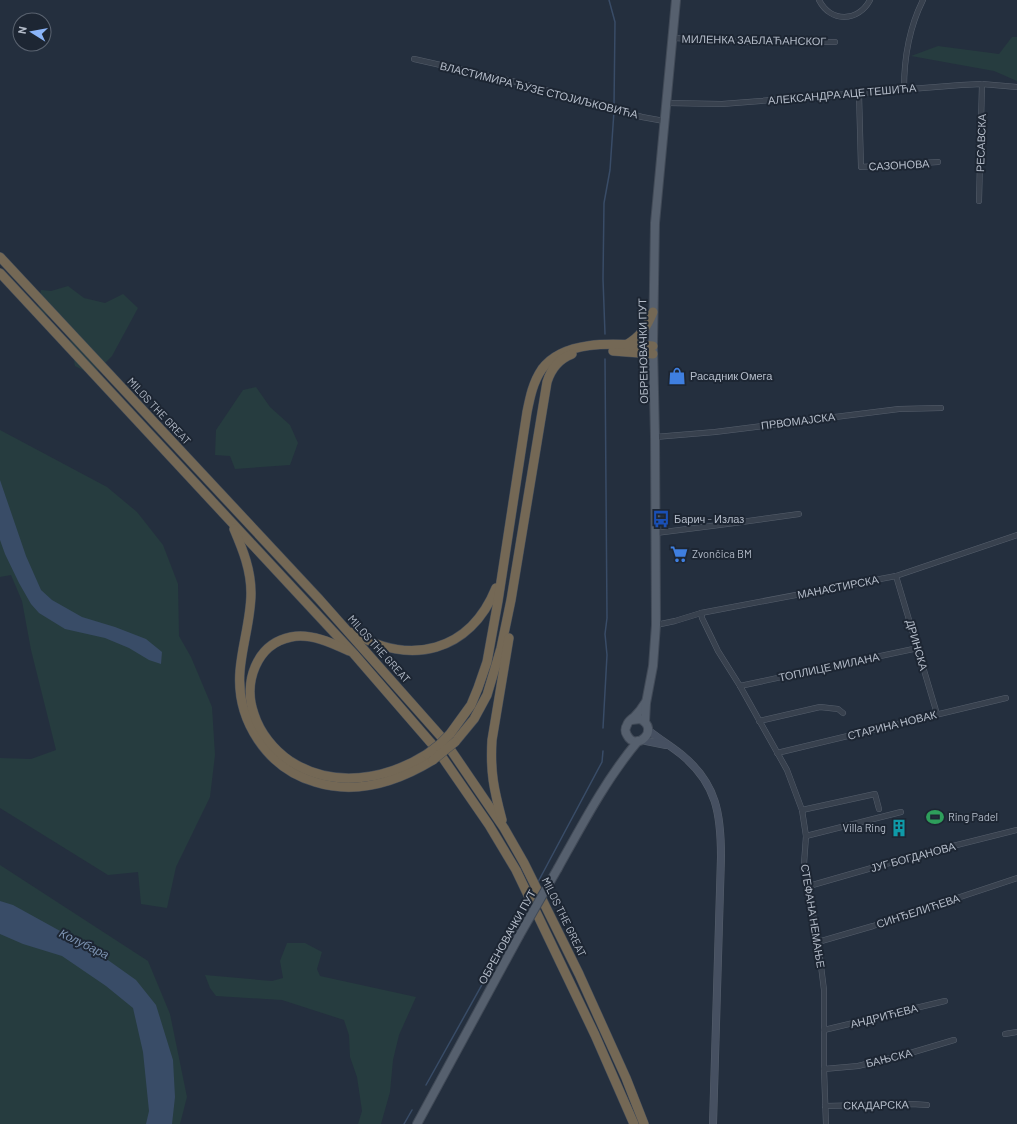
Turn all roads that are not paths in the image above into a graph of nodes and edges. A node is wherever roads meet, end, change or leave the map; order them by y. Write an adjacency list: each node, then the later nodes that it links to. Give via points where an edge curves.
1 (676, 0): 5 (main road, ОБРЕНОВАЧКИ ПУТ)
2 (819, 0): 3 (street, via 826,9 845,18 857,14)
3 (870, 0)
4 (923, 0): 10 (street, via 906,54)
5 (672, 38): 6 (street, МИЛЕНКА ЗАБЛАЋАНСКОГ); 12 (main road, ОБРЕНОВАЧКИ ПУТ)
6 (835, 42)
7 (414, 59): 13 (street, ВЛАСТИМИРА ЂУЗЕ СТОЈИЉКОВИЋА, via 516,82)
8 (982, 84): 9 (street, АЛЕКСАНДРА АЦЕ ТЕШИЋА); 10 (street, АЛЕКСАНДРА АЦЕ ТЕШИЋА); 15 (street, РЕСАВСКА)
9 (1017, 87)
10 (904, 89): 11 (street, АЛЕКСАНДРА АЦЕ ТЕШИЋА)
11 (859, 94): 12 (street, АЛЕКСАНДРА АЦЕ ТЕШИЋА, via 722,104); 14 (street, САЗОНОВА, via 861,167)
12 (667, 103): 13 (main road, ОБРЕНОВАЧКИ ПУТ)
13 (664, 121): 18 (main road, ОБРЕНОВАЧКИ ПУТ, via 655,223)
14 (938, 162)
15 (979, 201)
16 (0, 257): 32 (highway, MILOS THE GREAT)
17 (0, 273): 24 (highway, MILOS THE GREAT)
18 (653, 312): 19 (highway, via 641,335); 20 (main road, ОБРЕНОВАЧКИ ПУТ)
19 (626, 345): 20 (highway); 27 (highway, via 570,349 553,358 542,368 531,394 527,412)
20 (653, 350): 22 (main road, ОБРЕНОВАЧКИ ПУТ); 29 (highway, via 580,352 560,361 550,373 545,390)
21 (941, 408): 22 (street, ПРВОМАЈСКА, via 899,409)
22 (655, 437): 25 (main road, ОБРЕНОВАЧКИ ПУТ)
23 (799, 514): 25 (street)
24 (232, 524): 34 (highway, MILOS THE GREAT); 47 (highway, via 245,556 250,583 250,606 240,670 241,699 249,724 268,753 287,770 308,780 345,788 393,780 420,768)
25 (656, 532): 31 (main road, ОБРЕНОВАЧКИ ПУТ)
26 (1017, 535): 28 (street, МАНАСТИРСКА)
27 (501, 571): 32 (highway, via 492,597 480,617 464,634 436,647 410,651 388,648 370,642); 47 (highway, bridge, via 493,630 482,676 470,705)
28 (896, 576): 30 (street, МАНАСТИРСКА); 33 (street, ДРИНСКА)
29 (511, 600): 47 (highway, bridge, via 498,662 474,719 455,742); 52 (highway, via 513,615 491,757 493,784)
30 (701, 613): 31 (street, МАНАСТИРСКА); 35 (street, СТЕФАНА НЕМАЊЕ, via 718,651)
31 (656, 625): 37 (main road, ОБРЕНОВАЧКИ ПУТ, via 653,666)
32 (343, 626): 52 (highway, MILOS THE GREAT, via 444,740)
33 (918, 648): 35 (street, ТОПЛИЦЕ МИЛАНА); 39 (street, ДРИНСКА)
34 (354, 654): 47 (highway, via 324,640 302,636 291,637 268,649 254,668 250,690 254,714 265,736 297,766 324,777 339,779 355,779 388,772); 69 (highway, MILOS THE GREAT, via 438,750 501,844 569,979)
35 (740, 686): 41 (street, СТЕФАНА НЕМАЊЕ)
36 (1006, 698): 39 (street, СТАРИНА НОВАК)
37 (646, 703): 40 (main road, ОБРЕНОВАЧКИ ПУТ); 42 (main road, ОБРЕНОВАЧКИ ПУТ)
38 (843, 713): 41 (street, via 838,709 820,707)
39 (937, 714): 46 (street, СТАРИНА НОВАК)
40 (632, 720): 42 (main road, via 640,719); 43 (main road, via 626,726)
41 (759, 720): 46 (street, СТЕФАНА НЕМАЊЕ)
42 (647, 726): 44 (main road, via 645,738); 45 (main road)
43 (628, 736): 44 (main road, via 631,740); 48 (main road, ОБРЕНОВАЧКИ ПУТ)
44 (639, 741): 45 (main road); 48 (main road, ОБРЕНОВАЧКИ ПУТ)
45 (672, 747): 71 (main road, via 691,763 705,781 715,801 720,825)
46 (777, 753): 50 (street, СТЕФАНА НЕМАЊЕ, via 787,770)
47 (430, 757)
48 (620, 763): 68 (main road, ОБРЕНОВАЧКИ ПУТ, bridge, via 519,936)
49 (879, 809): 50 (street, via 875,794)
50 (802, 810): 54 (street, СТЕФАНА НЕМАЊЕ)
51 (901, 812): 54 (street)
52 (504, 828): 70 (highway, MILOS THE GREAT, via 567,949 626,1078)
53 (1017, 830): 58 (street, ЈУГ БОГДАНОВА, via 916,855)
54 (806, 836): 56 (street, СТЕФАНА НЕМАЊЕ)
55 (799, 845): 56 (street)
56 (805, 846): 58 (street, СТЕФАНА НЕМАЊЕ, via 804,864)
57 (1017, 878): 59 (street, СИНЂЕЛИЋЕВА)
58 (809, 886): 59 (street, СТЕФАНА НЕМАЊЕ)
59 (818, 942): 61 (street, СТЕФАНА НЕМАЊЕ, via 824,990)
60 (944, 1001): 61 (street, АНДРИЋЕВА)
61 (824, 1030): 65 (street, СТЕФАНА НЕМАЊЕ)
62 (1017, 1032): 63 (street)
63 (1005, 1034)
64 (954, 1040): 65 (street, БАЊСКА, via 858,1066)
65 (824, 1069): 67 (street, СТЕФАНА НЕМАЊЕ)
66 (927, 1105): 67 (street, СКАДАРСКА)
67 (825, 1106): 72 (street, СТЕФАНА НЕМАЊЕ)
68 (417, 1124)
69 (634, 1124)
70 (644, 1124)
71 (713, 1124)
72 (826, 1124)

